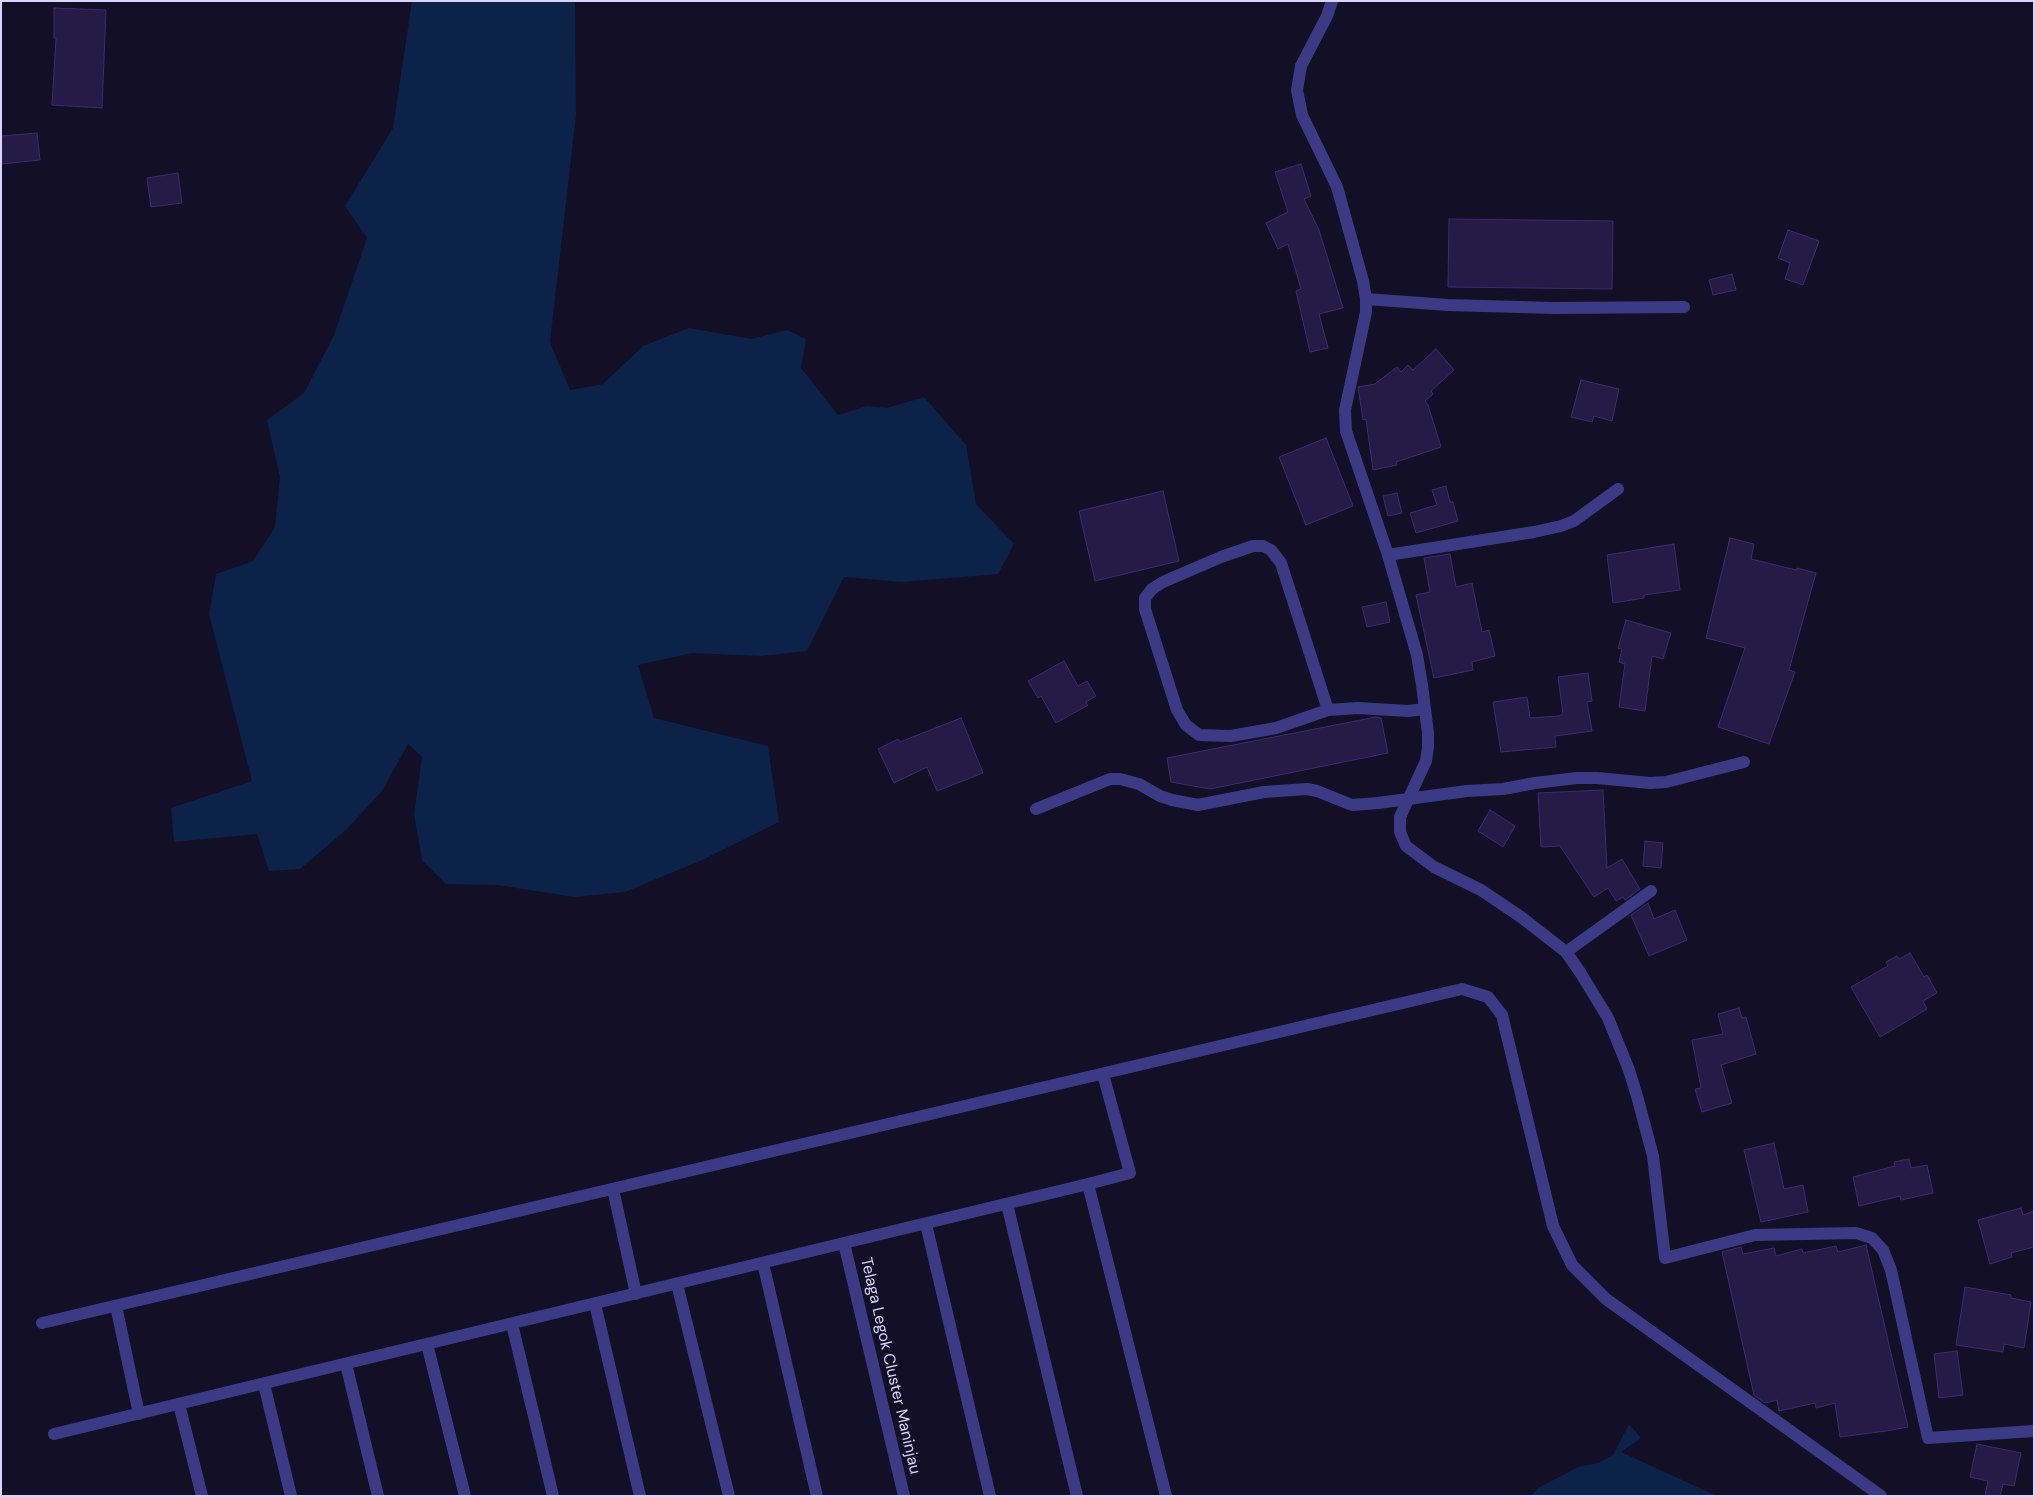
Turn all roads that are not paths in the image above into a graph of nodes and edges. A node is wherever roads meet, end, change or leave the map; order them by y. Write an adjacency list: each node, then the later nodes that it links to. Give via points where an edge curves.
1 (1332, 1): 2 (street, via 1302,66 1298,97 1302,115 1337,187)
2 (1366, 299): 3 (street, via 1555,308); 5 (street, via 1364,328 1344,422)
3 (1684, 307)
4 (1618, 489): 5 (street, via 1581,516 1561,526)
5 (1388, 555): 6 (street, via 1416,655)
6 (1425, 709): 7 (street); 9 (street, via 1428,733 1426,761)
7 (1328, 710): 7 (street, via 1276,728 1231,736 1199,735 1181,719 1177,710 1145,609 1145,598 1163,582 1221,557 1253,546 1270,550 1281,563)
8 (1744, 762): 9 (street, via 1666,782 1577,778)
9 (1407, 799): 10 (street, via 1352,805 1307,789 1264,792 1198,805 1172,800 1139,784 1110,779); 12 (street, via 1399,824 1406,846 1434,867 1499,902)
10 (1036, 809)
11 (1651, 891): 12 (street)
12 (1566, 952): 31 (street, via 1608,1018 1629,1070 1649,1137 1665,1258 1755,1236 1856,1233 1872,1238 1883,1250 1891,1270 1928,1438)
13 (1103, 1074): 14 (street, via 1130,1173); 15 (street); 45 (street, via 1462,989 1488,997 1502,1015 1553,1226 1572,1265 1606,1299)
14 (1088, 1184): 16 (street); 44 (street)
15 (614, 1189): 21 (street); 23 (street)
16 (1007, 1204): 17 (street); 43 (street)
17 (926, 1224): 18 (street); 42 (street)
18 (844, 1243): 19 (street); 41 (street, Telaga Legok Cluster Maninjau)
19 (763, 1263): 20 (street); 40 (street)
20 (678, 1284): 21 (street); 39 (street)
21 (636, 1294): 22 (street)
22 (595, 1304): 25 (street); 38 (street)
23 (116, 1306): 24 (street); 30 (street)
24 (42, 1323)
25 (512, 1324): 26 (street); 37 (street)
26 (427, 1344): 27 (street); 36 (street)
27 (346, 1364): 28 (street); 35 (street)
28 (264, 1384): 29 (street); 34 (street)
29 (179, 1404): 30 (street); 33 (street)
30 (140, 1414): 32 (street)
31 (2034, 1431)
32 (54, 1434)
33 (202, 1496)
34 (291, 1496)
35 (378, 1496)
36 (464, 1496)
37 (553, 1496)
38 (640, 1496)
39 (730, 1496)
40 (817, 1496)
41 (904, 1496)
42 (990, 1496)
43 (1077, 1496)
44 (1166, 1496)
45 (1881, 1496)

